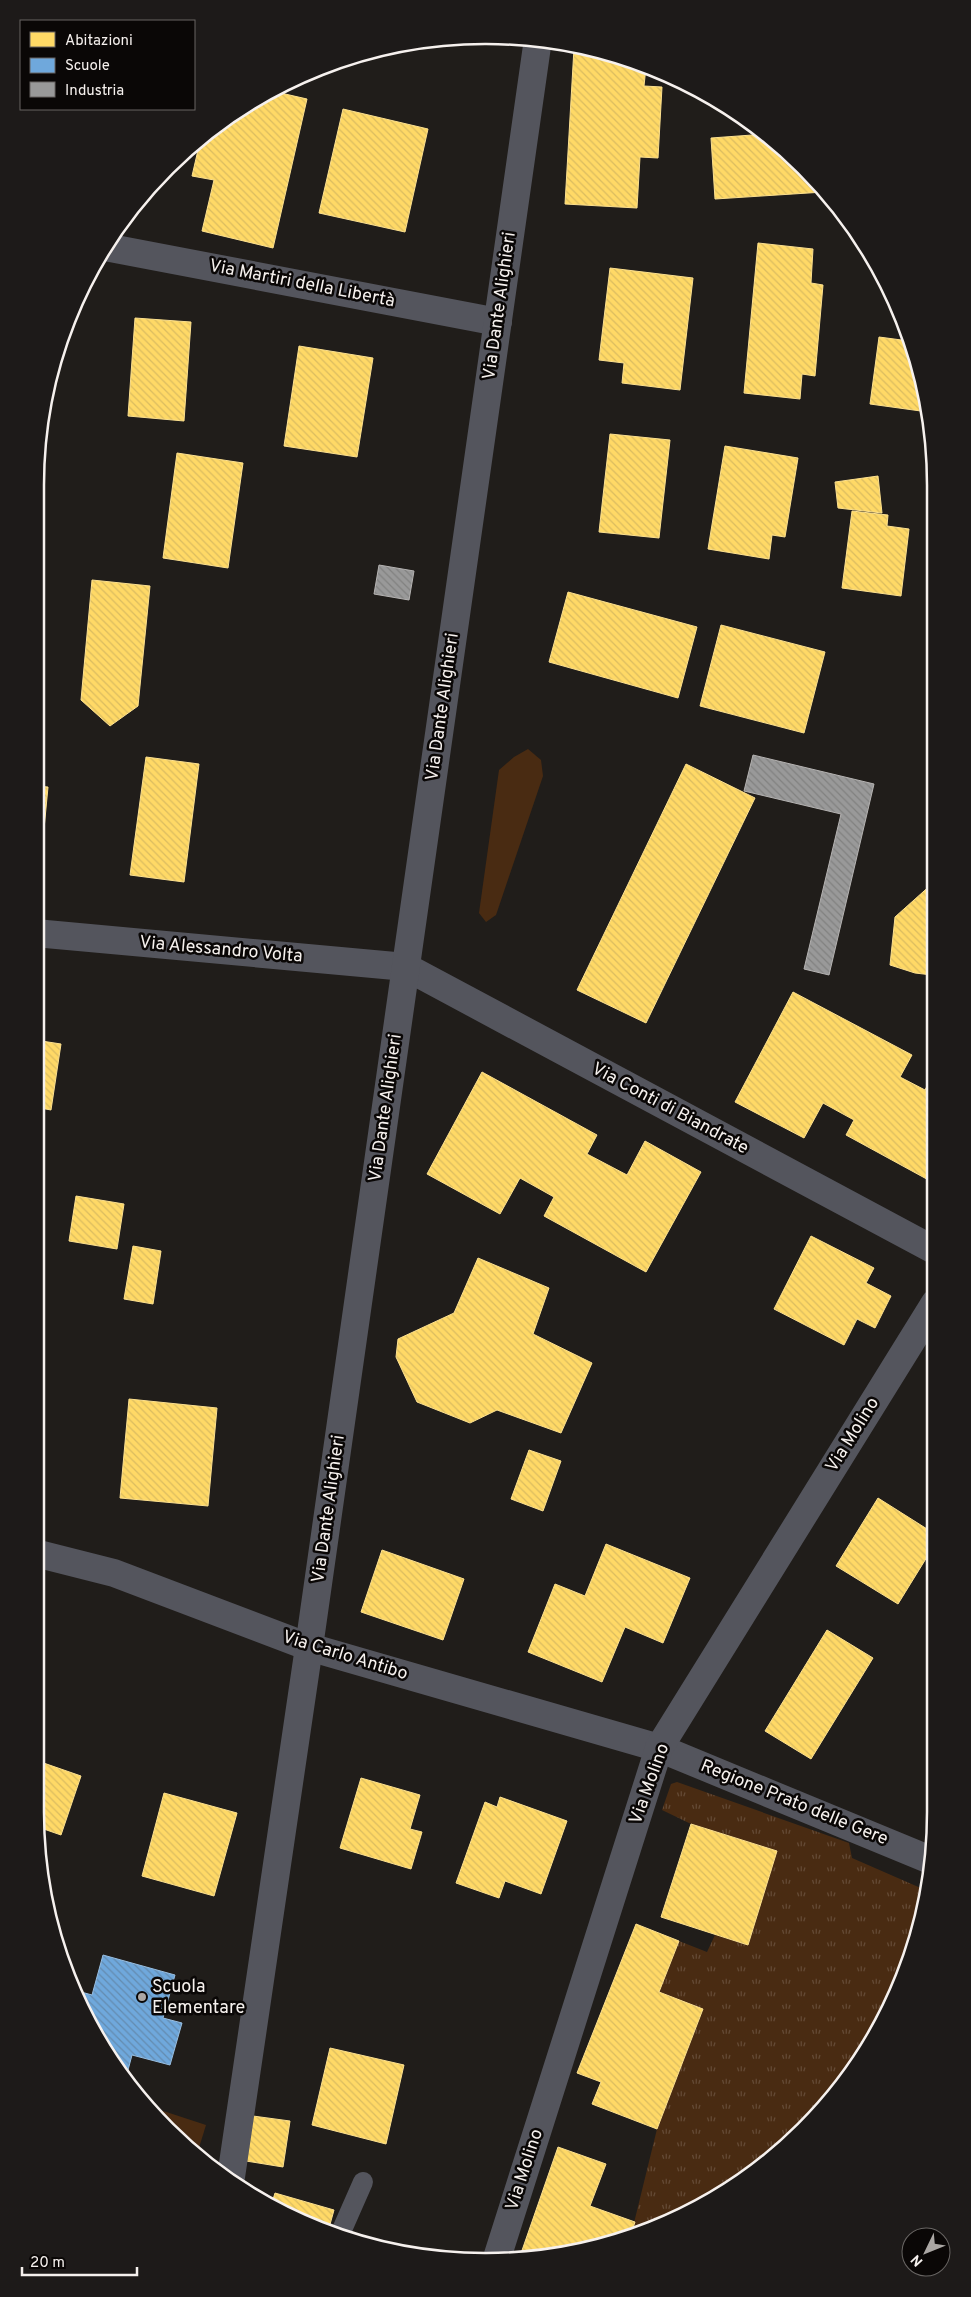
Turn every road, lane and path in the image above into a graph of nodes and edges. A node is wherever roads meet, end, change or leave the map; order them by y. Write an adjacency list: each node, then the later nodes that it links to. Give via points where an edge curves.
1 (537, 47): 3 (street, Via Dante Alighieri)
2 (113, 249): 3 (street, Via Martiri della Libertà)
3 (498, 322): 5 (street, Via Dante Alighieri)
4 (44, 934): 5 (street, Via Alessandro Volta)
5 (406, 967): 6 (street, Via Conti di Biandrate); 9 (street, Via Dante Alighieri)
6 (927, 1246)
7 (927, 1316): 10 (street, Via Molino)
8 (44, 1554): 9 (street, Via Carlo Antibo, via 114,1573)
9 (309, 1647): 10 (street, Via Carlo Antibo); 12 (street, Via Dante Alighieri)
10 (659, 1748): 11 (street, Regione Prato delle Gere); 15 (street, Via Molino)
11 (924, 1857)
12 (232, 2173)
13 (364, 2182): 14 (lane)
14 (342, 2229)
15 (499, 2253)

